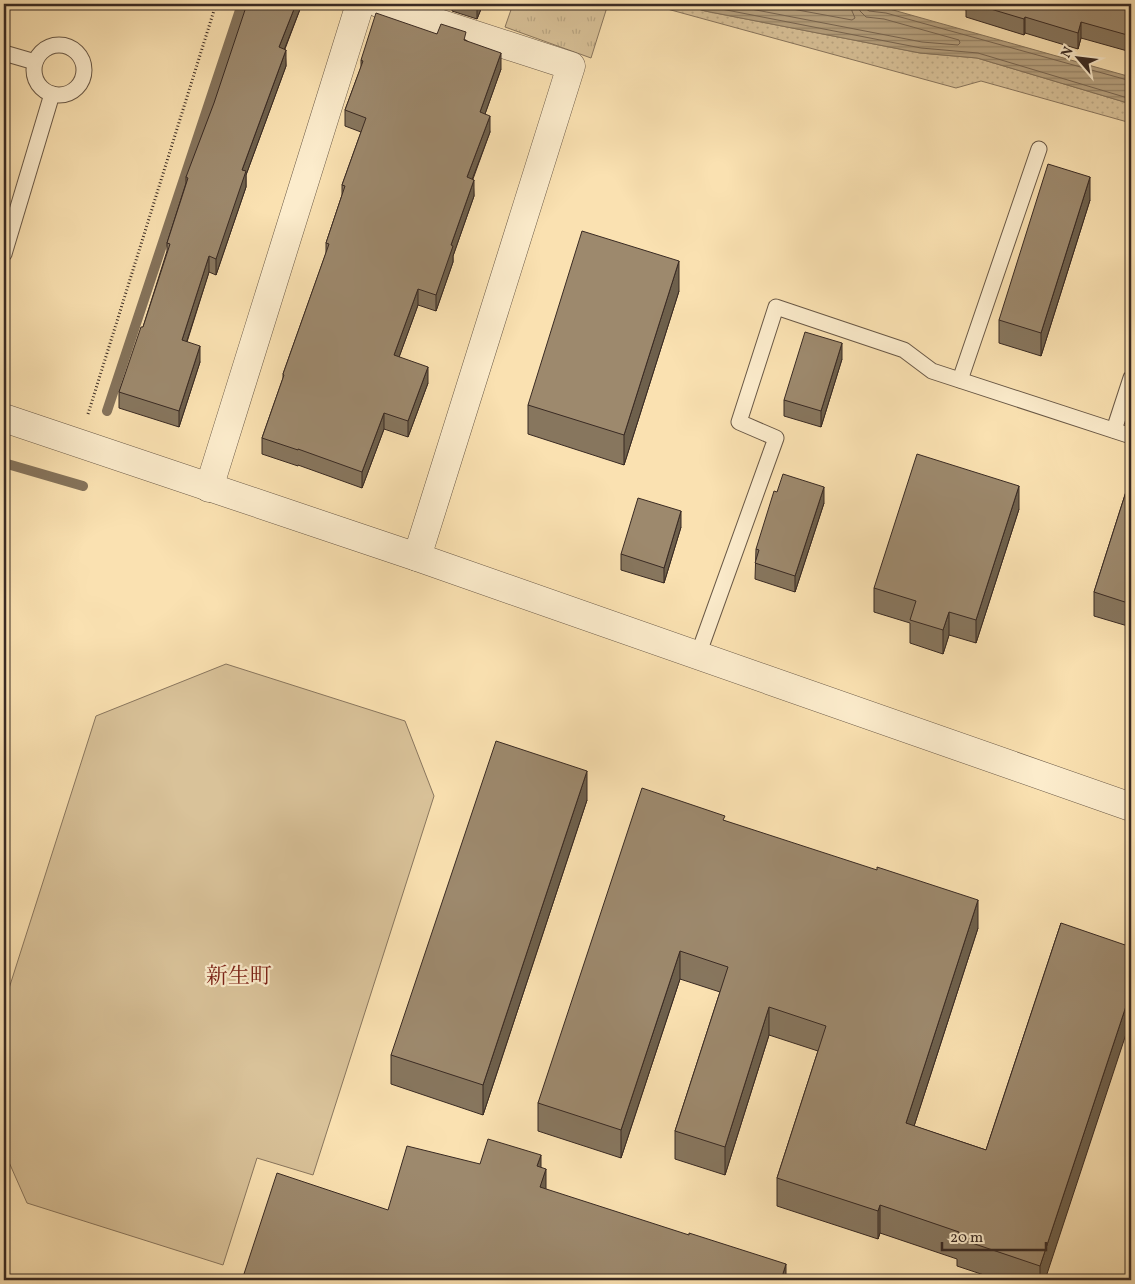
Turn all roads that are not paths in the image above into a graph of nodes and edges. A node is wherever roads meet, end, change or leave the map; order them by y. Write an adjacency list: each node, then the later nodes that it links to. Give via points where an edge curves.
1 (360, 4): 13 (street)
2 (380, 4): 14 (street, via 571,66)
3 (4, 52): 4 (lane)
4 (35, 62): 5 (lane, via 35,75 41,87); 5 (lane, via 43,51 54,45 67,46 78,52 84,64 83,77 77,88 65,94)
5 (52, 94): 7 (lane)
6 (1039, 149): 9 (lane)
7 (4, 254)
8 (1131, 378): 11 (lane)
9 (960, 380): 11 (lane); 15 (lane, via 932,371 904,350 776,307 739,422 776,438)
10 (4, 418): 13 (street)
11 (1114, 430): 12 (lane)
12 (1131, 436)
13 (209, 488): 14 (street)
14 (417, 557): 15 (street)
15 (698, 655): 16 (street)
16 (1131, 807)

